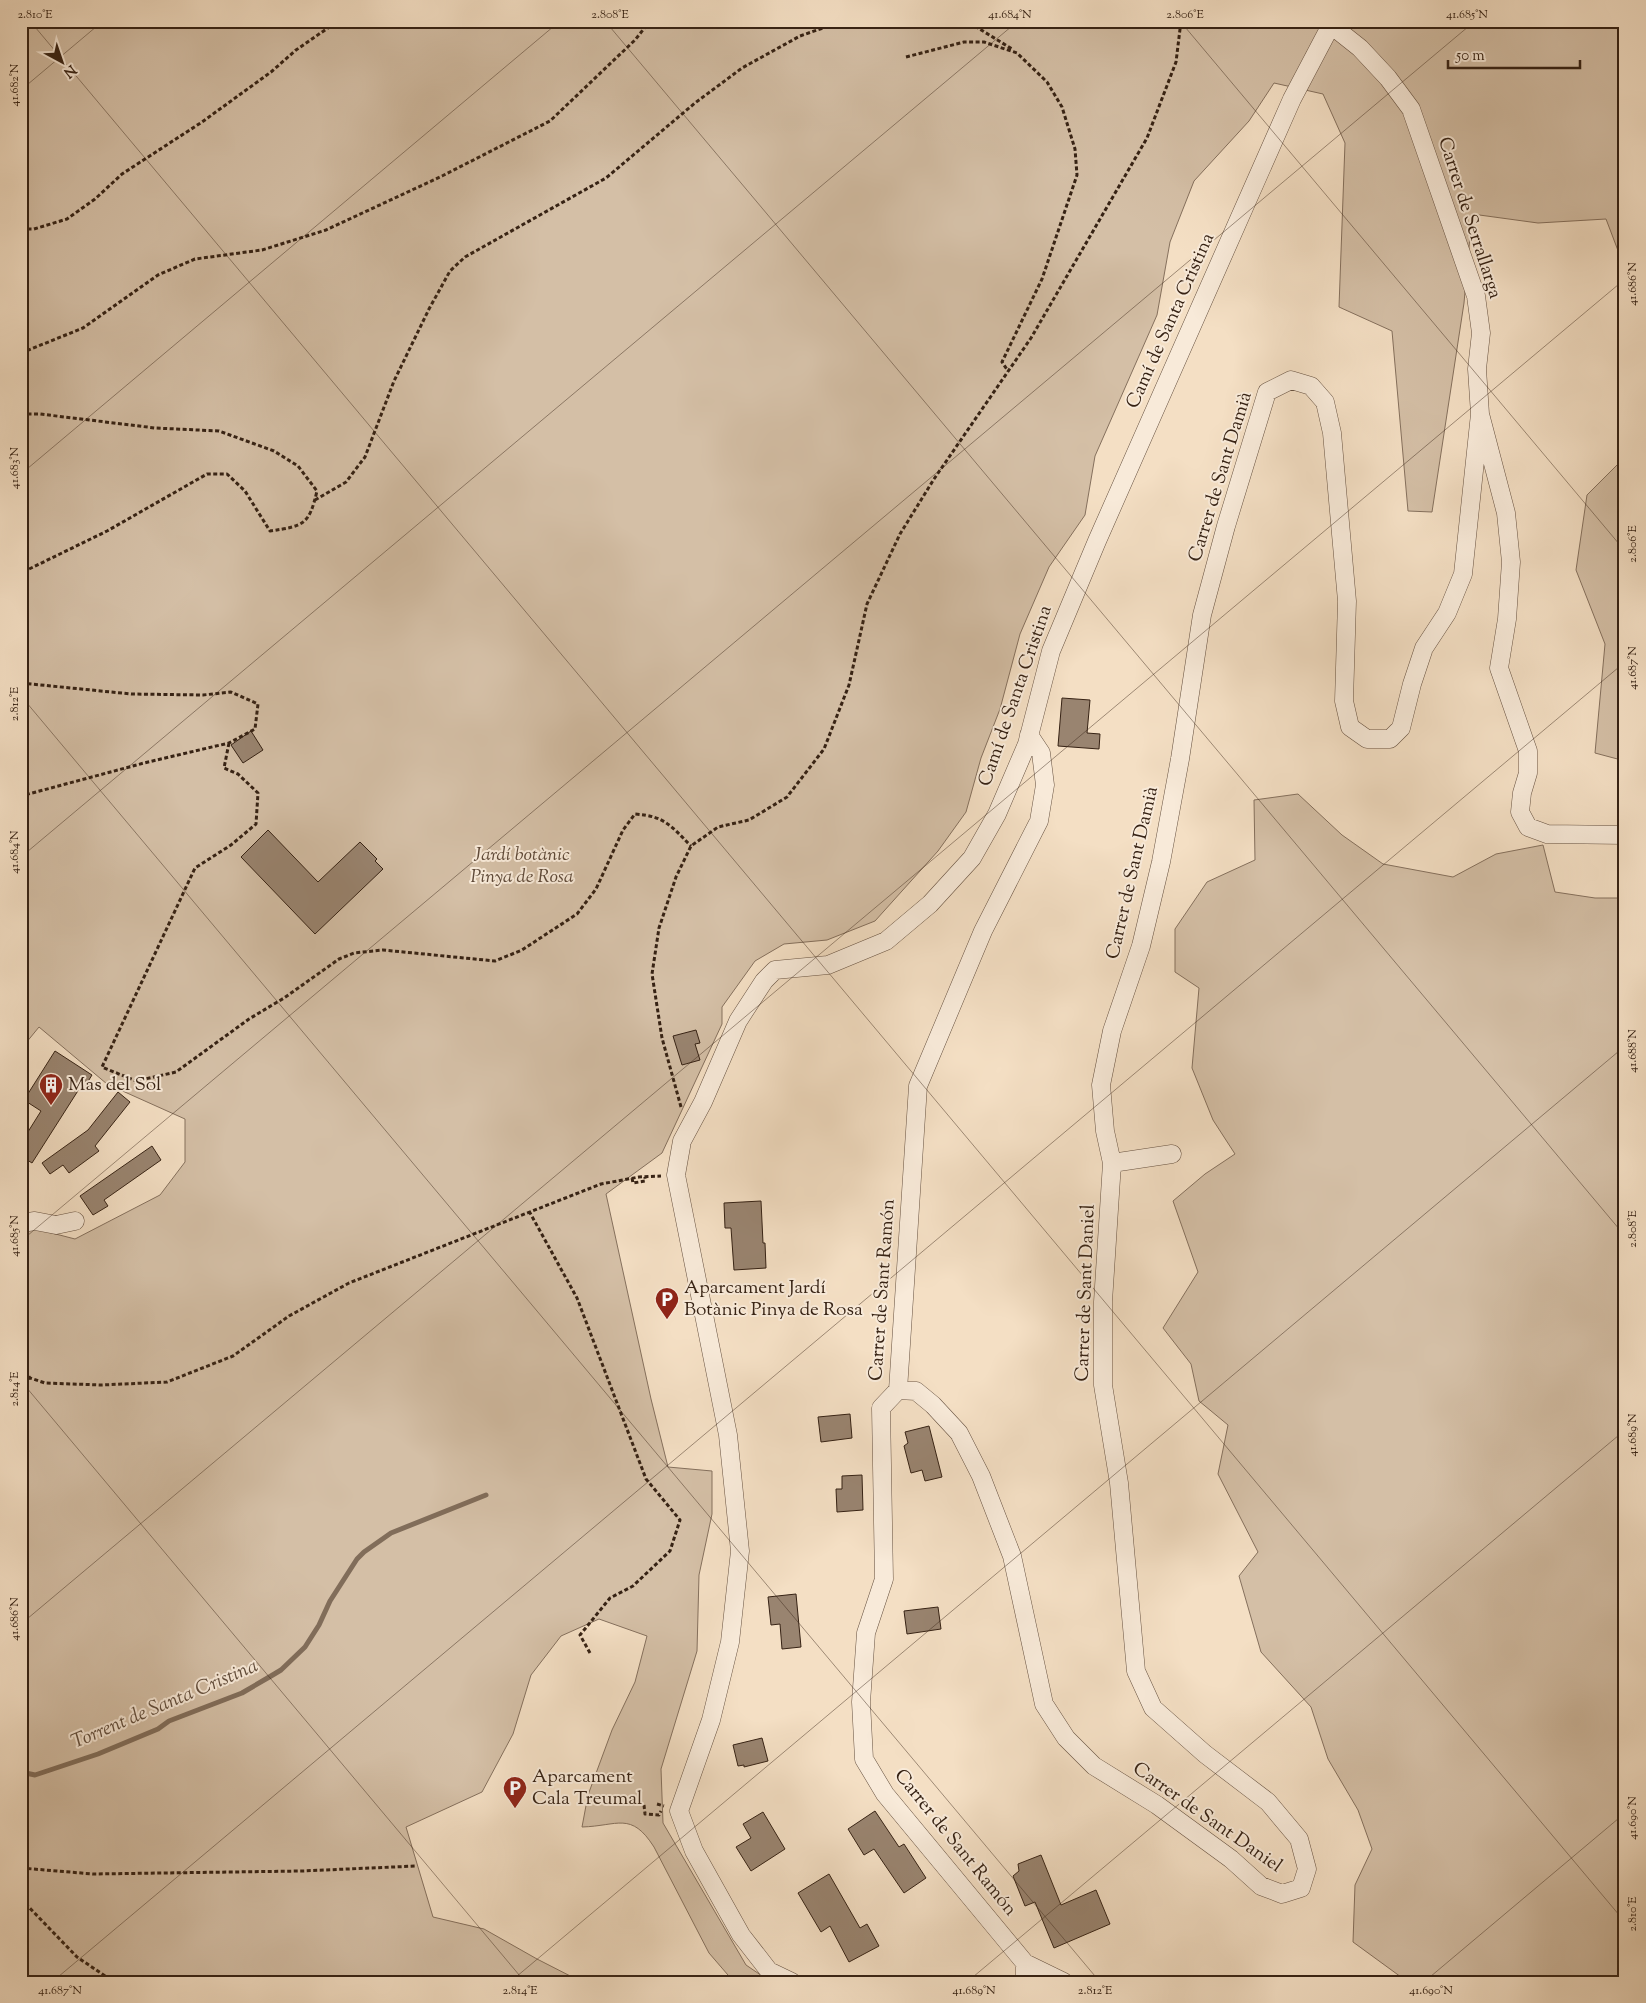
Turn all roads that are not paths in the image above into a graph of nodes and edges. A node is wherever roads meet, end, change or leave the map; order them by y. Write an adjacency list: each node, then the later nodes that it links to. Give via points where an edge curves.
1 (1331, 23): 2 (street, Carrer de Serrallarga, via 1388,78 1411,109 1476,296 1481,333 1477,369); 3 (street, Camí de Santa Cristina, via 1292,99 1097,540 1051,651)
2 (1480, 414): 4 (street, Carrer de Serrallarga, via 1506,513 1511,562 1499,668 1528,752 1528,772 1520,812 1528,826 1548,834); 6 (street, Carrer de Sant Damià, via 1463,574 1446,613 1424,648 1402,728 1390,739 1367,739 1350,727 1344,701 1347,601 1332,433 1325,402 1311,386 1292,380 1267,392 1202,616 1161,862 1142,946 1112,1031 1101,1085)
3 (1029, 735): 9 (street, Carrer de Sant Ramón, via 1041,753 1045,785 1039,821 983,931 918,1086); 11 (street, Camí de Santa Cristina, via 998,814 972,858 930,904 886,941 828,965 776,970 764,981 738,1021 703,1102 682,1141 676,1175 728,1435 740,1551 730,1642 711,1720 679,1811 694,1851 741,1935 769,1971)
4 (1625, 835)
5 (1172, 1154): 6 (street)
6 (1112, 1163): 9 (street, Carrer de Sant Daniel, via 1103,1302 1103,1386 1119,1483 1136,1671 1153,1708 1204,1754 1268,1802 1299,1839 1307,1869 1301,1888 1282,1894 1260,1886 1231,1859 1156,1805 1094,1766 1066,1738 1044,1704 1012,1556 981,1476 959,1433 933,1405 916,1391)
7 (75, 1221): 8 (street, via 56,1225 35,1221)
8 (21, 1223)
9 (898, 1390): 10 (street, Carrer de Sant Ramón, via 881,1408 884,1579 866,1633 861,1702 864,1758 884,1794)
10 (1025, 1962): 12 (street); 13 (street)
11 (792, 1982)
12 (1025, 1982)
13 (1064, 1982)

